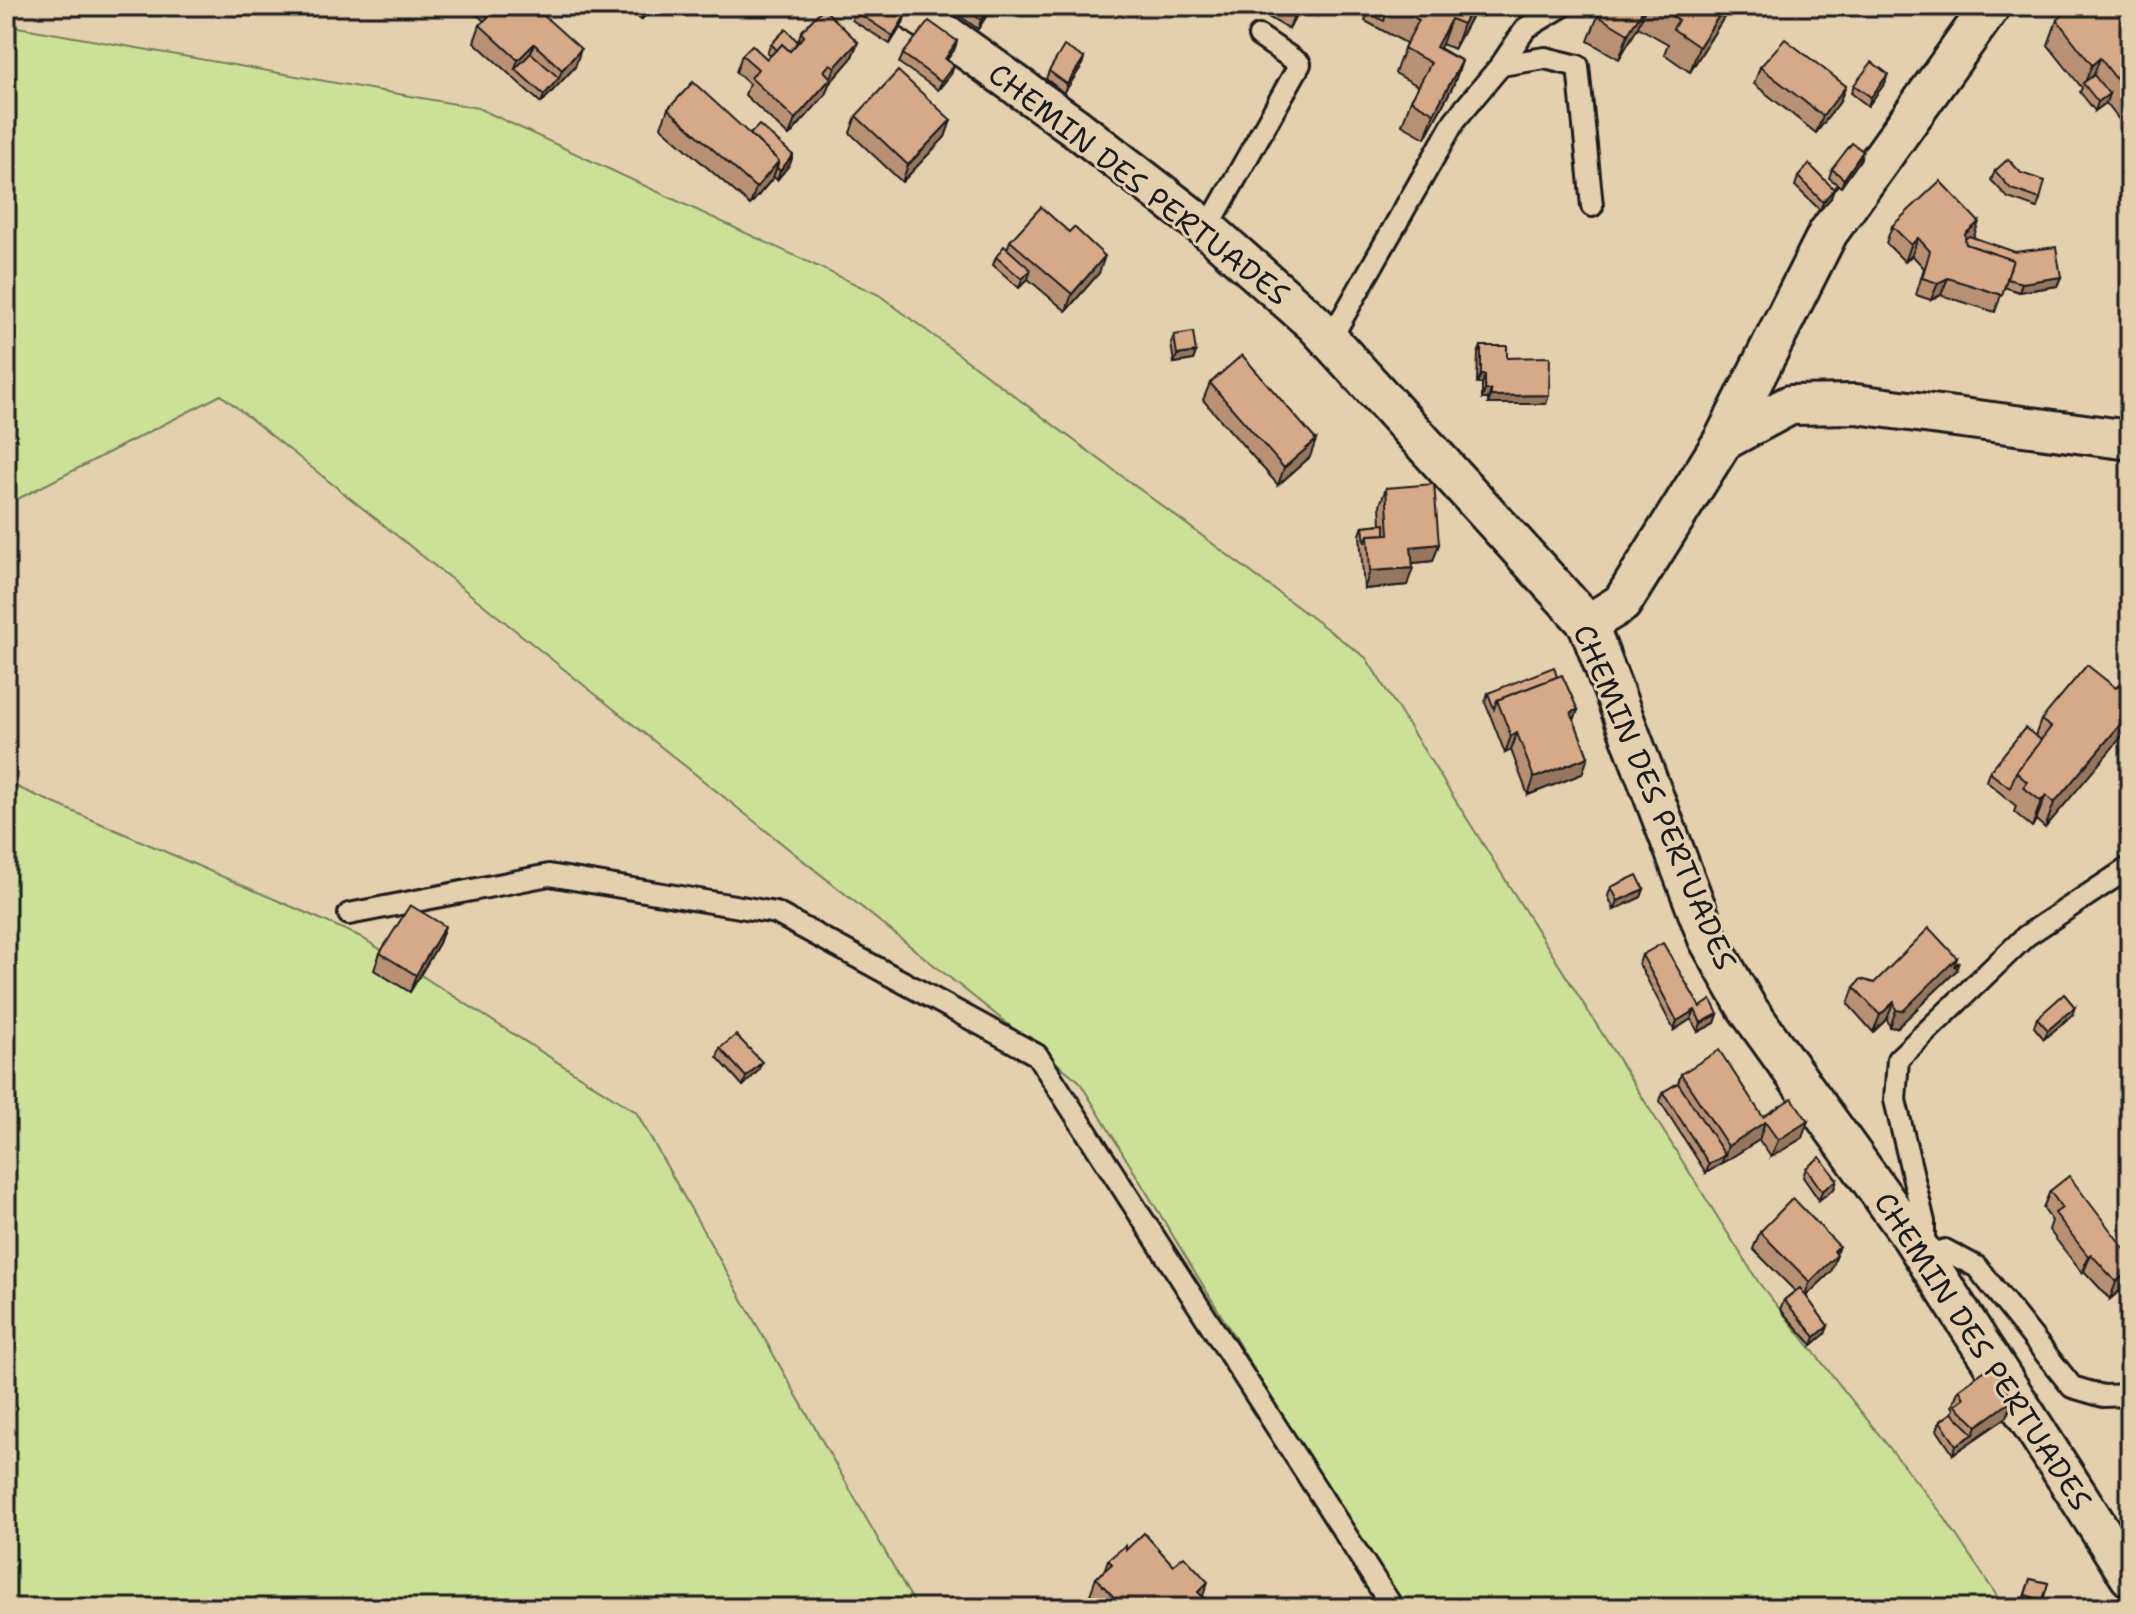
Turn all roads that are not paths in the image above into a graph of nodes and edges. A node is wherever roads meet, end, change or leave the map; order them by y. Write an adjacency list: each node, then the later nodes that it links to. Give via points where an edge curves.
1 (906, 6): 7 (street, CHEMIN DES PERTUADES)
2 (1563, 6): 5 (lane, via 1526,28)
3 (1990, 7): 10 (street, via 1828,233)
4 (1259, 36): 7 (lane, via 1300,64)
5 (1501, 65): 6 (lane, via 1545,58 1578,66); 8 (lane, via 1455,120)
6 (1592, 206)
7 (1207, 229): 8 (street, CHEMIN DES PERTUADES)
8 (1330, 340): 11 (street, CHEMIN DES PERTUADES)
9 (2130, 440): 10 (street, via 1856,404 1790,405)
10 (1723, 441): 11 (street, via 1622,603)
11 (1588, 624): 14 (street, CHEMIN DES PERTUADES, via 1708,939 1747,1008)
12 (2130, 867): 14 (lane, via 2026,936 1898,1059 1895,1100 1924,1222)
13 (349, 914): 17 (lane, via 549,875 776,913 1037,1055)
14 (1924, 1256): 15 (lane, via 1945,1250 1977,1267 2072,1387 2103,1396); 16 (street, CHEMIN DES PERTUADES)
15 (2130, 1395)
16 (2130, 1577)
17 (1393, 1608)

